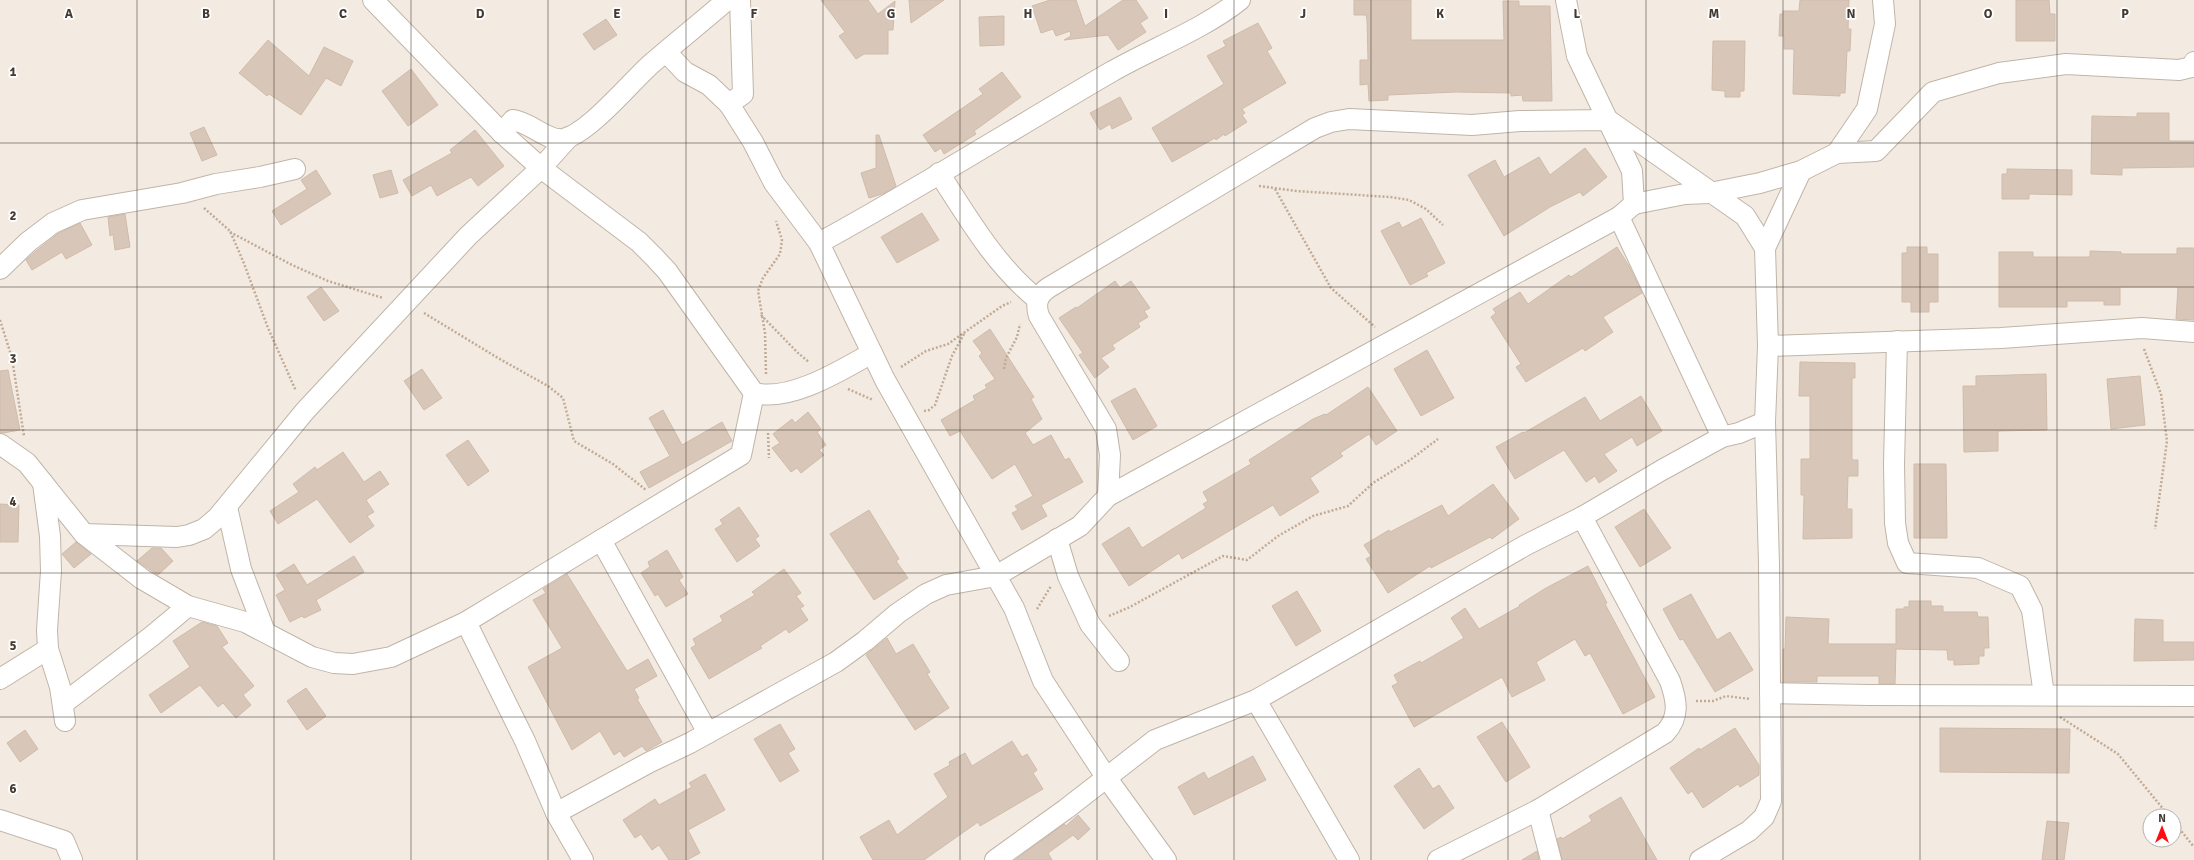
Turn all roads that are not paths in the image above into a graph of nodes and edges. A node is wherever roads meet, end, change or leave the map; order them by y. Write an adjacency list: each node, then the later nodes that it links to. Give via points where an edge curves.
1 (373, 0): 11 (street)
2 (727, 0): 7 (street)
3 (740, 0): 9 (street, via 743,94)
4 (1240, 0): 17 (street, via 1203,23 1112,71)
5 (1566, 0): 10 (street, via 1577,56)
6 (1883, 0): 13 (street, via 1885,24 1866,109)
7 (666, 52): 9 (street, via 685,72 710,85); 12 (street, via 594,120)
8 (2194, 62): 13 (street, via 2192,67 2180,70 2066,64 1999,73 1933,92 1876,152)
9 (729, 104): 21 (street, via 753,142 774,183)
10 (1608, 120): 18 (street); 19 (street, via 1632,171); 24 (street, via 1520,121 1472,126 1349,119 1331,122 1315,128)
11 (502, 133): 12 (street, via 513,120 523,121 553,138 562,140); 14 (street)
12 (569, 137): 14 (street)
13 (1837, 153): 16 (street)
14 (541, 168): 29 (street, via 639,242 655,258); 35 (street, via 468,236 305,411)
15 (295, 169): 23 (street, via 216,184 182,194 82,210 53,223 28,242)
16 (1800, 171): 18 (street, via 1760,183); 22 (street)
17 (939, 173): 21 (street, via 894,202); 24 (street, via 993,255 1009,274)
18 (1710, 193): 19 (street, via 1685,194); 22 (street, via 1745,216)
19 (1634, 204): 20 (street)
20 (1619, 217): 31 (street); 34 (street)
21 (819, 243): 28 (street)
22 (1765, 248): 27 (street)
23 (0, 269)
24 (1034, 296): 34 (street, via 1039,316 1106,429 1110,455)
25 (2194, 332): 26 (street, via 2135,328 2001,338)
26 (1897, 341): 27 (street); 47 (street, via 1894,464 1898,543 1907,563 1978,568 2020,586 2032,610)
27 (1768, 346): 30 (street)
28 (872, 353): 29 (street, via 828,377 802,387); 40 (street)
29 (760, 395): 39 (street, via 741,455)
30 (1765, 422): 31 (street); 48 (street)
31 (1722, 437): 36 (street)
32 (0, 444): 33 (street, via 27,463)
33 (43, 483): 37 (street); 44 (street, via 50,536)
34 (1108, 496): 38 (street, via 1080,526)
35 (226, 507): 37 (street, via 204,529 189,535 153,537); 43 (street, via 241,569)
36 (1582, 517): 50 (street, via 1526,545); 53 (street, via 1670,682 1676,698 1676,716 1673,725 1665,733)
37 (84, 534): 41 (street, via 142,579)
38 (1057, 539): 40 (street); 45 (street, via 1068,576 1090,624)
39 (601, 540): 42 (street); 51 (street)
40 (996, 576): 51 (street, via 946,585 926,594 836,662); 52 (street, via 1014,608 1043,682)
41 (188, 606): 43 (street, via 245,622); 44 (street, via 64,712)
42 (466, 622): 43 (street, via 391,656 353,664 334,663 312,657); 54 (street, via 525,741)
43 (264, 632)
44 (48, 649): 46 (street)
45 (1119, 661)
46 (0, 679)
47 (2044, 695): 48 (street); 49 (street)
48 (1770, 696): 63 (street, via 1771,801 1764,818 1748,832)
49 (2194, 696)
50 (1256, 700): 52 (street, via 1155,740); 60 (street)
51 (708, 733): 54 (street)
52 (1106, 778): 58 (street); 59 (street)
53 (1538, 810): 61 (street); 62 (street)
54 (556, 813): 57 (street)
55 (0, 820): 56 (street, via 64,841)
56 (72, 860)
57 (583, 860)
58 (995, 860)
59 (1166, 860)
60 (1349, 860)
61 (1438, 860)
62 (1551, 860)
63 (1700, 860)

